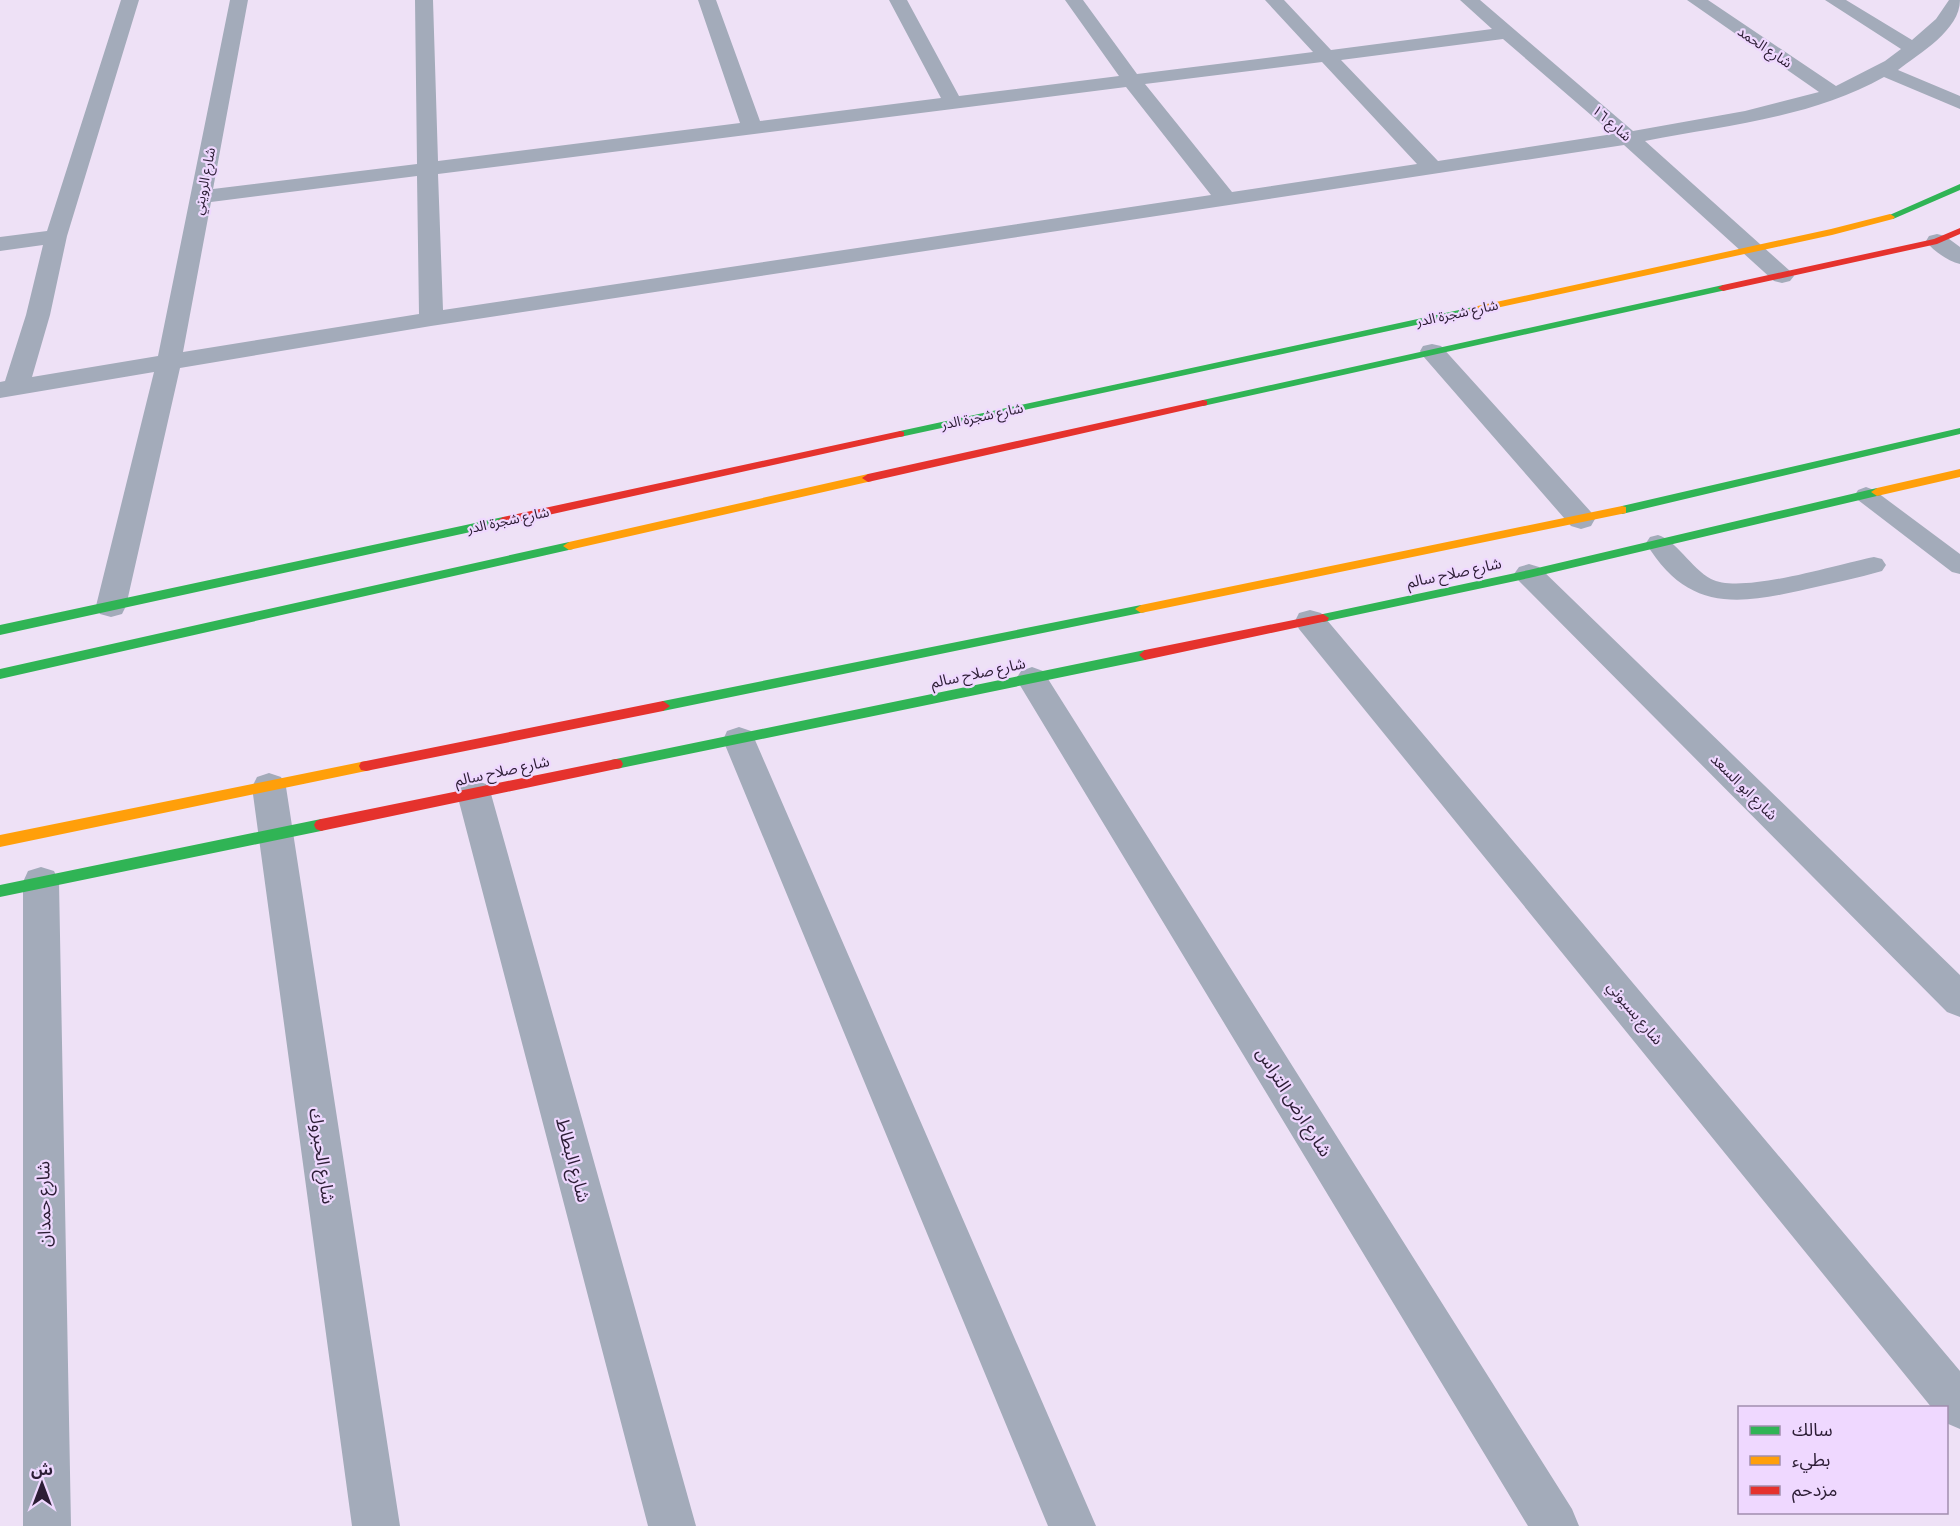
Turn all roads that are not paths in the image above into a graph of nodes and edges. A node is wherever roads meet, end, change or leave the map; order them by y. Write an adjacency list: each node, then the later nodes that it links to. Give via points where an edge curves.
1 (130, 0): 28 (street)
2 (239, 0): 25 (street, شارع الرويني)
3 (424, 0): 23 (street)
4 (707, 0): 20 (street)
5 (898, 0): 18 (street)
6 (1074, 0): 16 (street)
7 (1274, 0): 14 (street)
8 (1469, 0): 12 (street, شارع ١٦)
9 (1696, 0): 17 (street, شارع الحمد)
10 (1834, 0): 13 (street)
11 (1956, 12): 13 (street)
12 (1508, 33): 14 (street); 21 (street, شارع ١٦)
13 (1914, 49): 15 (street)
14 (1326, 56): 16 (street); 22 (street)
15 (1885, 70): 17 (street); 19 (street)
16 (1132, 81): 18 (street); 26 (street)
17 (1835, 94): 21 (street, via 1784,109)
18 (953, 103): 20 (street)
19 (1960, 103)
20 (752, 128): 23 (street)
21 (1629, 138): 22 (street); 31 (street, شارع ١٦)
22 (1433, 168): 26 (street)
23 (426, 169): 25 (street); 34 (street)
24 (1960, 187): 31 (street, شارع شجرة الدر, via 1896,215)
25 (201, 197): 36 (street, شارع الرويني)
26 (1227, 200): 34 (street)
27 (1960, 231): 29 (street)
28 (56, 236): 30 (street); 37 (street, via 38,315)
29 (1937, 241): 32 (street); 33 (street)
30 (0, 244)
31 (1753, 249): 33 (street, شارع ١٦); 47 (street, شارع شجرة الدر)
32 (1960, 257)
33 (1782, 276): 35 (street)
34 (430, 319): 36 (street)
35 (1432, 351): 42 (street); 50 (street)
36 (170, 362): 37 (street); 47 (street, شارع الرويني)
37 (8, 388)
38 (1960, 431): 39 (street, شارع صلاح سالم)
39 (1827, 462): 41 (street); 42 (street, شارع صلاح سالم)
40 (1960, 473): 41 (street, شارع صلاح سالم)
41 (1853, 484): 43 (street, شارع صلاح سالم); 45 (lane)
42 (1581, 519): 53 (street, شارع صلاح سالم)
43 (1658, 543): 44 (lane, via 1685,574 1719,591 1753,591); 46 (street, شارع صلاح سالم)
44 (1874, 565)
45 (1960, 566)
46 (1528, 574): 48 (street, شارع صلاح سالم); 59 (street, شارع ابو السعد)
47 (111, 606): 49 (street, شارع شجرة الدر)
48 (1310, 621): 51 (street, شارع صلاح سالم); 60 (street, شارع بسيوني)
49 (0, 630)
50 (0, 674)
51 (1032, 679): 52 (street, شارع صلاح سالم); 65 (street, شارع ارض التراس)
52 (739, 740): 54 (street, شارع صلاح سالم); 64 (street)
53 (269, 787): 55 (street, شارع الحبروك); 56 (street, شارع صلاح سالم)
54 (474, 794): 55 (street, شارع صلاح سالم); 63 (street, شارع البطاط)
55 (274, 835): 57 (street, شارع صلاح سالم); 62 (street, شارع الحبروك)
56 (0, 841)
57 (41, 882): 58 (street, شارع صلاح سالم); 61 (street, شارع حمدان)
58 (0, 891)
59 (1960, 1000)
60 (1960, 1406)
61 (47, 1526)
62 (376, 1526)
63 (672, 1526)
64 (1072, 1526)
65 (1555, 1526)

